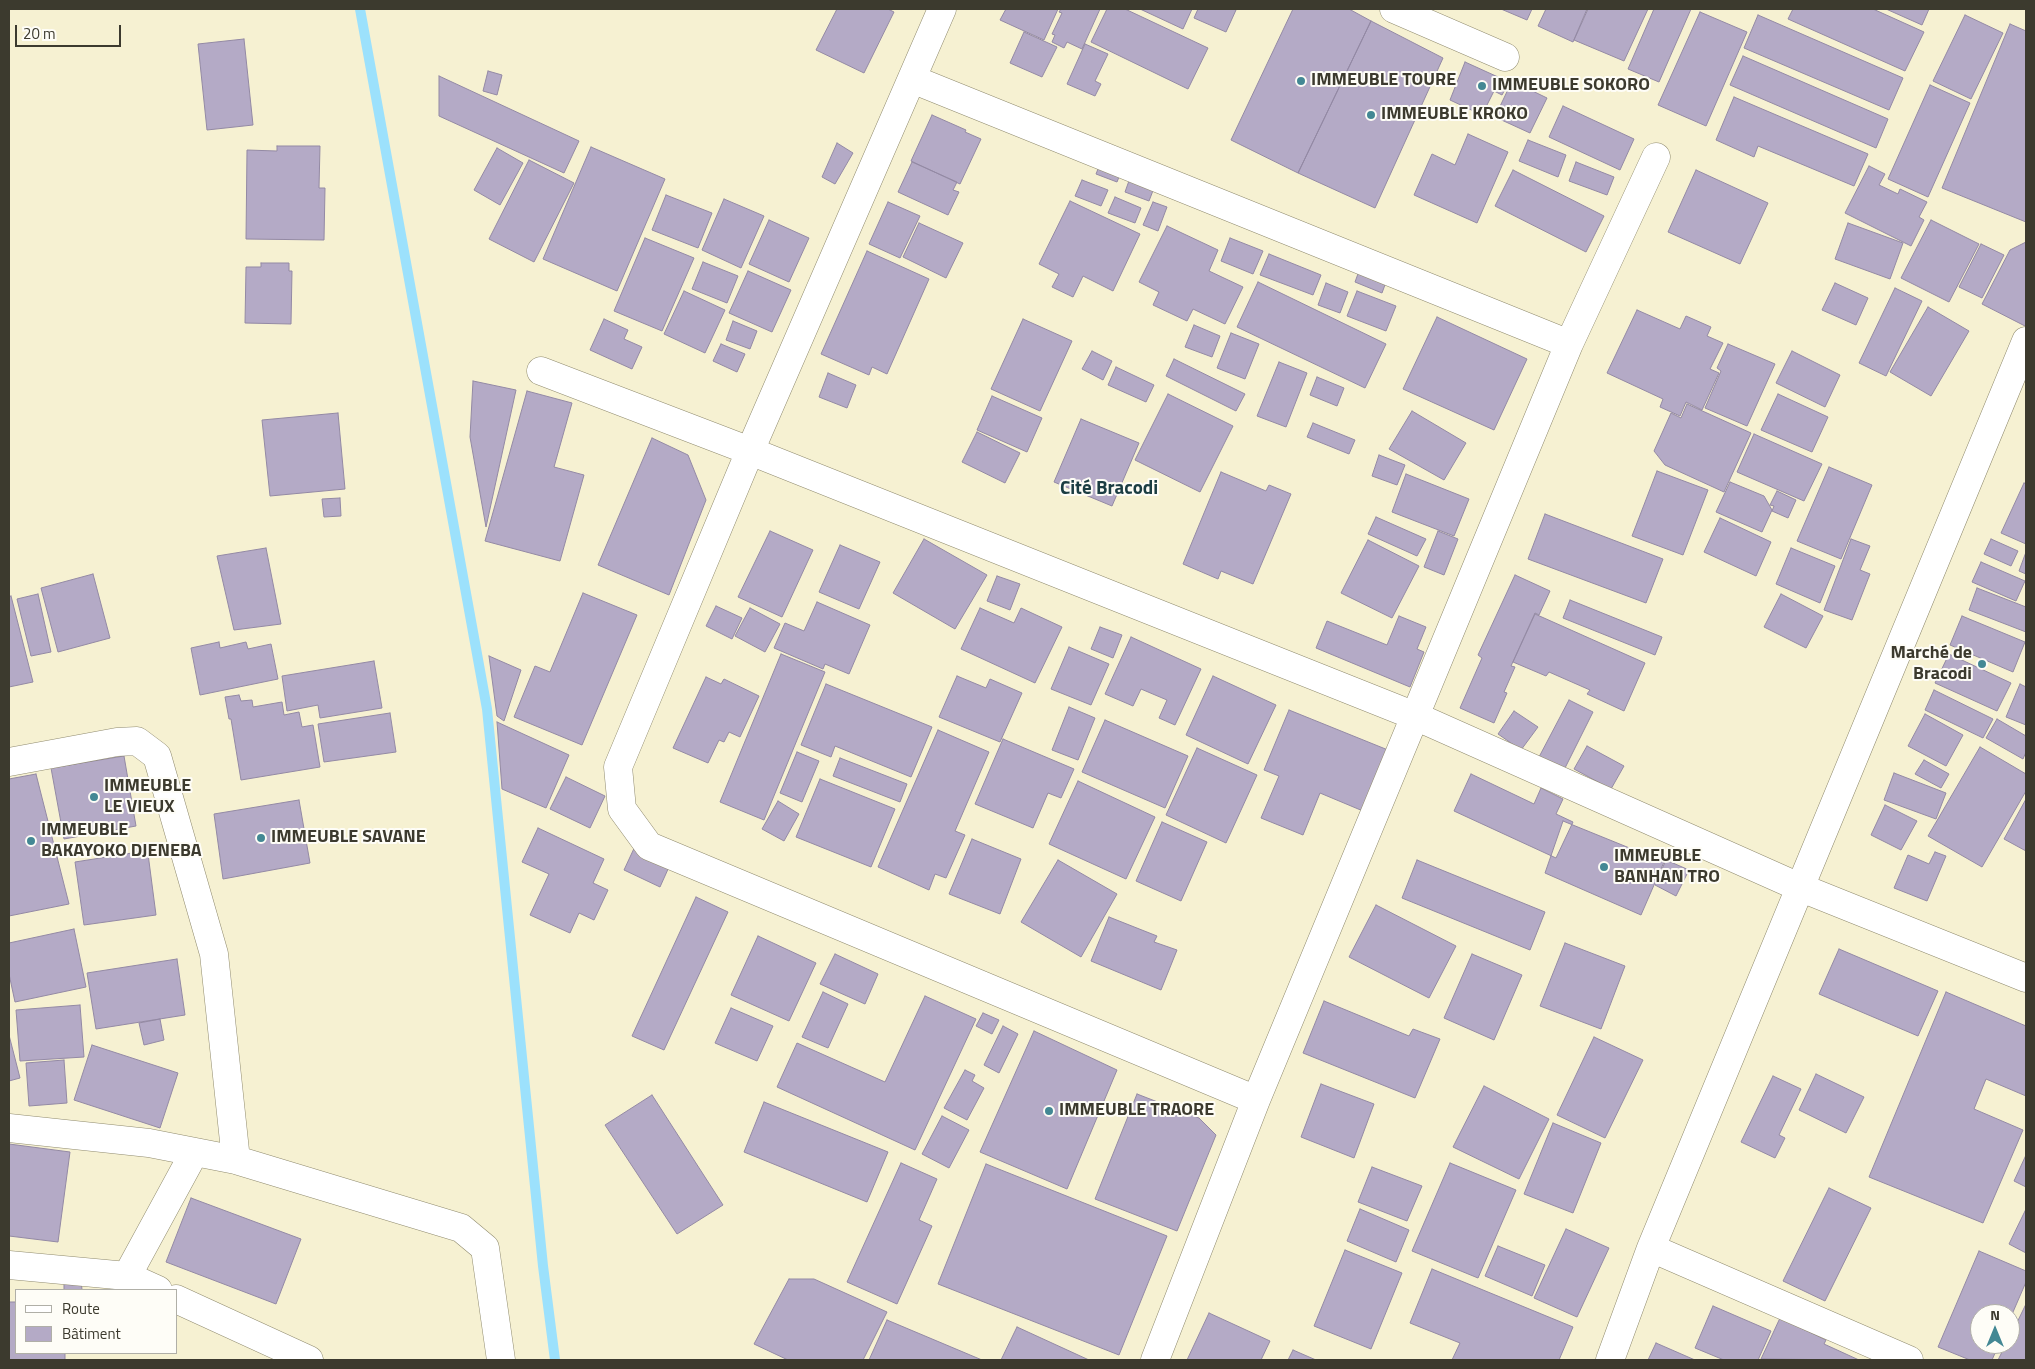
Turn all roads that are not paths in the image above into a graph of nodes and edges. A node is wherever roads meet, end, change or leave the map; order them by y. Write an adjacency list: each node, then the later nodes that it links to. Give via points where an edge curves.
1 (942, 9): 4 (street)
2 (1394, 9): 3 (street)
3 (1505, 57)
4 (912, 79): 7 (street); 9 (street)
5 (1656, 157): 7 (street)
6 (2026, 341): 12 (street)
7 (1568, 344): 10 (street)
8 (541, 371): 9 (street)
9 (750, 451): 10 (street); 14 (street, via 618,767 622,809 649,846)
10 (1415, 716): 12 (street); 14 (street)
11 (9, 762): 17 (street, via 137,741 157,756 214,954)
12 (1799, 887): 13 (street); 18 (street)
13 (2026, 978)
14 (1256, 1100): 25 (street)
15 (9, 1128): 16 (street, via 148,1143)
16 (194, 1153): 17 (street); 20 (street)
17 (236, 1160): 24 (street, via 461,1228 472,1236 485,1248)
18 (1651, 1248): 26 (street); 27 (street)
19 (9, 1265): 20 (street)
20 (127, 1276): 21 (street)
21 (156, 1289)
22 (178, 1300): 23 (street)
23 (309, 1360)
24 (501, 1360)
25 (1154, 1360)
26 (1610, 1360)
27 (1909, 1360)

